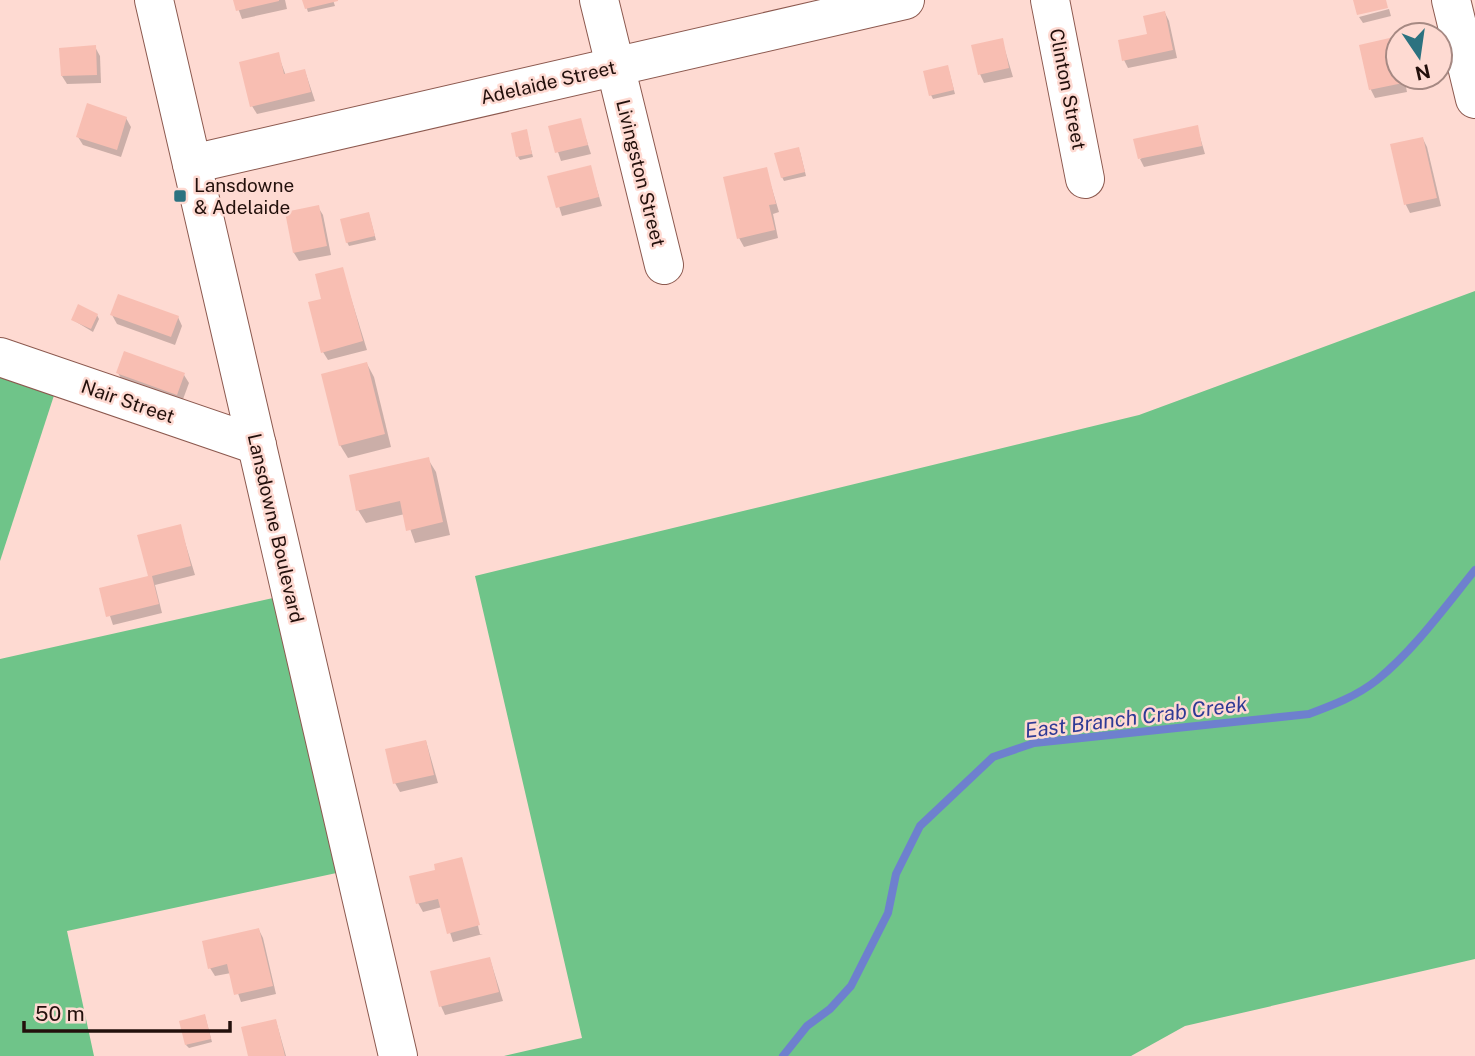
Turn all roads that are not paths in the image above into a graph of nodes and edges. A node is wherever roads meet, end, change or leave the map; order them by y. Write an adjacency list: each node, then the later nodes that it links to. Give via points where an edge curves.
1 (155, 0): 8 (street, Lansdowne Boulevard)
2 (600, 0): 6 (street, Livingston Street)
3 (905, 0): 6 (street, Adelaide Street)
4 (1050, 0): 9 (street, Clinton Street)
5 (1451, 0): 7 (street)
6 (615, 67): 8 (street, Adelaide Street); 10 (street, Livingston Street)
7 (1475, 99)
8 (192, 164): 12 (street, Lansdowne Boulevard)
9 (1085, 179)
10 (664, 265)
11 (0, 357): 12 (street, Nair Street)
12 (257, 445): 13 (street, Lansdowne Boulevard)
13 (398, 1056)

